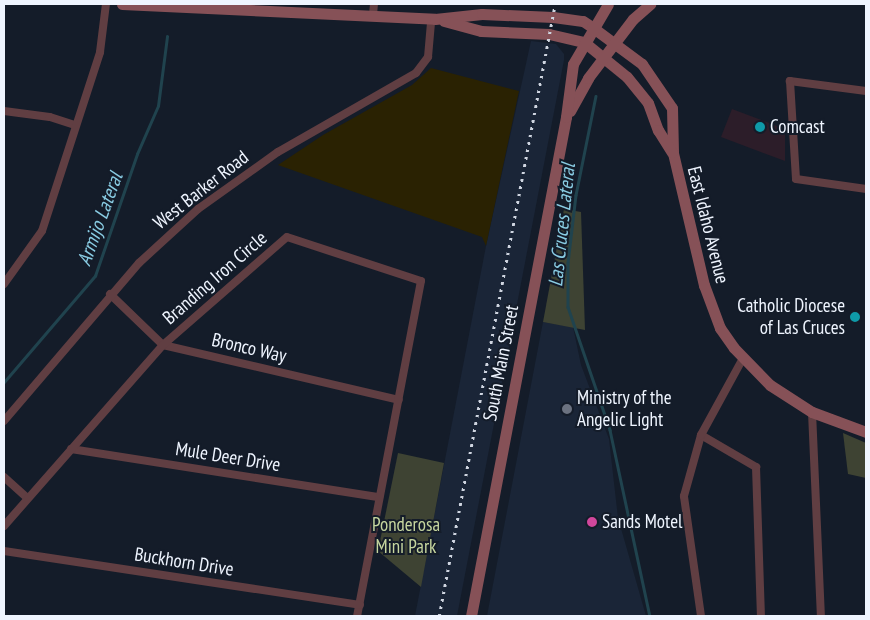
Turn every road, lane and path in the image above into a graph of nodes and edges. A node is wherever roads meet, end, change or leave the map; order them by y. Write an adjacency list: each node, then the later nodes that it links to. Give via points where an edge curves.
1 (106, 4): 14 (street, via 100,52)
2 (122, 4): 5 (main road)
3 (608, 4): 7 (main road, South Main Street)
4 (650, 4): 9 (main road, South Main Street)
5 (374, 10): 6 (main road)
6 (433, 19): 7 (main road, East Idaho Avenue, via 482,14 553,16 583,21); 8 (main road, via 481,31 549,34); 18 (street, West Barker Road, via 428,56 416,73 330,121 233,182 169,234)
7 (592, 27): 8 (main road, South Main Street); 9 (main road, East Idaho Avenue)
8 (584, 42): 10 (main road, East Idaho Avenue); 13 (main road, South Main Street, via 573,64)
9 (616, 42): 10 (main road, South Main Street); 15 (main road, East Idaho Avenue, via 642,64 672,108)
10 (605, 57): 13 (main road, South Main Street); 15 (main road, East Idaho Avenue, via 648,103 658,130)
11 (866, 91): 16 (street, via 790,81 796,179)
12 (4, 111): 14 (street, via 50,117)
13 (566, 117): 34 (main road, South Main Street)
14 (76, 125): 17 (street, via 42,231)
15 (673, 154): 20 (main road, East Idaho Avenue, via 704,285 720,328)
16 (866, 189)
17 (4, 284)
18 (110, 294): 19 (street); 23 (street, West Barker Road)
19 (162, 345): 21 (street, Bronco Way); 21 (street, Branding Iron Circle, via 287,237 421,281); 26 (street, Branding Iron Circle)
20 (742, 360): 22 (main road, East Idaho Avenue, via 770,385); 25 (street)
21 (399, 400): 28 (street, Branding Iron Circle)
22 (812, 412): 24 (main road, East Idaho Avenue); 37 (street)
23 (4, 422)
24 (866, 432)
25 (701, 435): 35 (street, via 684,496); 36 (street, via 756,467)
26 (71, 449): 28 (street, Mule Deer Drive); 29 (street, Branding Iron Circle)
27 (4, 477): 29 (street)
28 (380, 496): 32 (street, Branding Iron Circle)
29 (27, 498): 30 (street, Branding Iron Circle)
30 (4, 526)
31 (4, 551): 32 (street, Buckhorn Drive)
32 (360, 605): 33 (street, Branding Iron Circle)
33 (357, 616)
34 (471, 616)
35 (701, 616)
36 (761, 616)
37 (821, 616)

